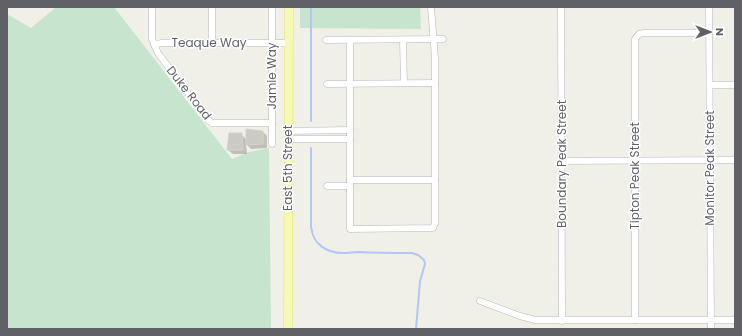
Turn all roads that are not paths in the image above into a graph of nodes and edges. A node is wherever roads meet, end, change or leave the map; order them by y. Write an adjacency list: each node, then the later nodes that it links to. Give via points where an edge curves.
1 (152, 7): 17 (street, Duke Road)
2 (212, 7): 14 (street)
3 (272, 7): 15 (street, Jamie Way)
4 (289, 7): 16 (main road, East 5th Street)
5 (431, 7): 13 (street)
6 (561, 7): 32 (street, Boundary Peak Street)
7 (709, 7): 8 (street, Monitor Peak Street)
8 (710, 34): 22 (street, Monitor Peak Street); 29 (street, Tipton Peak Street, via 639,34 635,42)
9 (443, 39): 13 (street)
10 (326, 40): 11 (street)
11 (350, 40): 12 (street); 18 (street)
12 (403, 40): 13 (street); 19 (street)
13 (434, 40): 20 (street)
14 (212, 43): 15 (street, Teaque Way); 17 (street, Teaque Way)
15 (272, 43): 16 (street, Teaque Way); 24 (street, Jamie Way)
16 (289, 43): 26 (main road, East 5th Street)
17 (154, 45): 24 (street, Duke Road, via 212,123)
18 (350, 83): 19 (street); 21 (street); 25 (street)
19 (404, 83): 20 (street)
20 (435, 83): 33 (street)
21 (327, 84)
22 (710, 85): 23 (street); 30 (street, Monitor Peak Street)
23 (735, 85)
24 (272, 123): 28 (street, Jamie Way)
25 (350, 130): 26 (street); 27 (street)
26 (288, 135): 27 (street); 41 (main road, East 5th Street)
27 (350, 139): 34 (street)
28 (272, 144)
29 (635, 160): 30 (street); 32 (street); 38 (street, Tipton Peak Street)
30 (710, 160): 31 (street); 39 (street, Monitor Peak Street)
31 (735, 160)
32 (562, 161): 37 (street, Boundary Peak Street)
33 (435, 180): 34 (street); 34 (street, via 435,223 431,229 350,229)
34 (350, 183): 35 (street)
35 (327, 186)
36 (480, 301): 37 (street, via 528,319)
37 (562, 320): 38 (street)
38 (635, 320): 39 (street)
39 (711, 320): 40 (street); 42 (street, Monitor Peak Street)
40 (735, 320)
41 (288, 329)
42 (711, 329)

